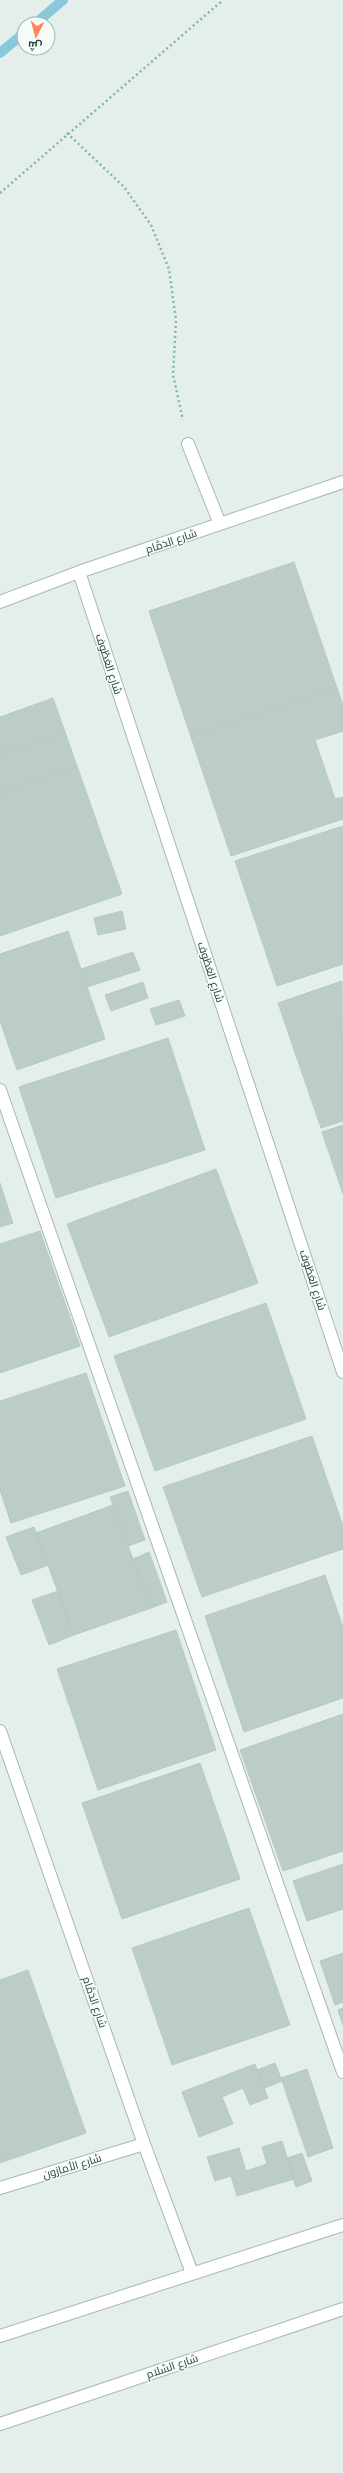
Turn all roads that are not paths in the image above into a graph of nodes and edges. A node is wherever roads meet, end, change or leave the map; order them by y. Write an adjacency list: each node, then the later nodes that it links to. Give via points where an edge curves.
1 (188, 444): 3 (street)
2 (343, 482): 3 (street, شارع الدَمَّام)
3 (220, 524): 4 (street, شارع الدَمَّام)
4 (79, 572): 5 (street, شارع الدَمَّام); 7 (street, شارع العَطُوف)
5 (0, 602)
6 (0, 1090): 9 (street)
7 (343, 1372)
8 (0, 1732): 10 (street, شارع الدَمَّام)
9 (343, 2072)
10 (144, 2144): 11 (street, شارع الأمازون); 13 (street, شارع الدَمَّام)
11 (0, 2188)
12 (343, 2225): 13 (street)
13 (192, 2273): 15 (street)
14 (343, 2309): 16 (street, شارع السَّلام)
15 (0, 2336)
16 (0, 2424)

